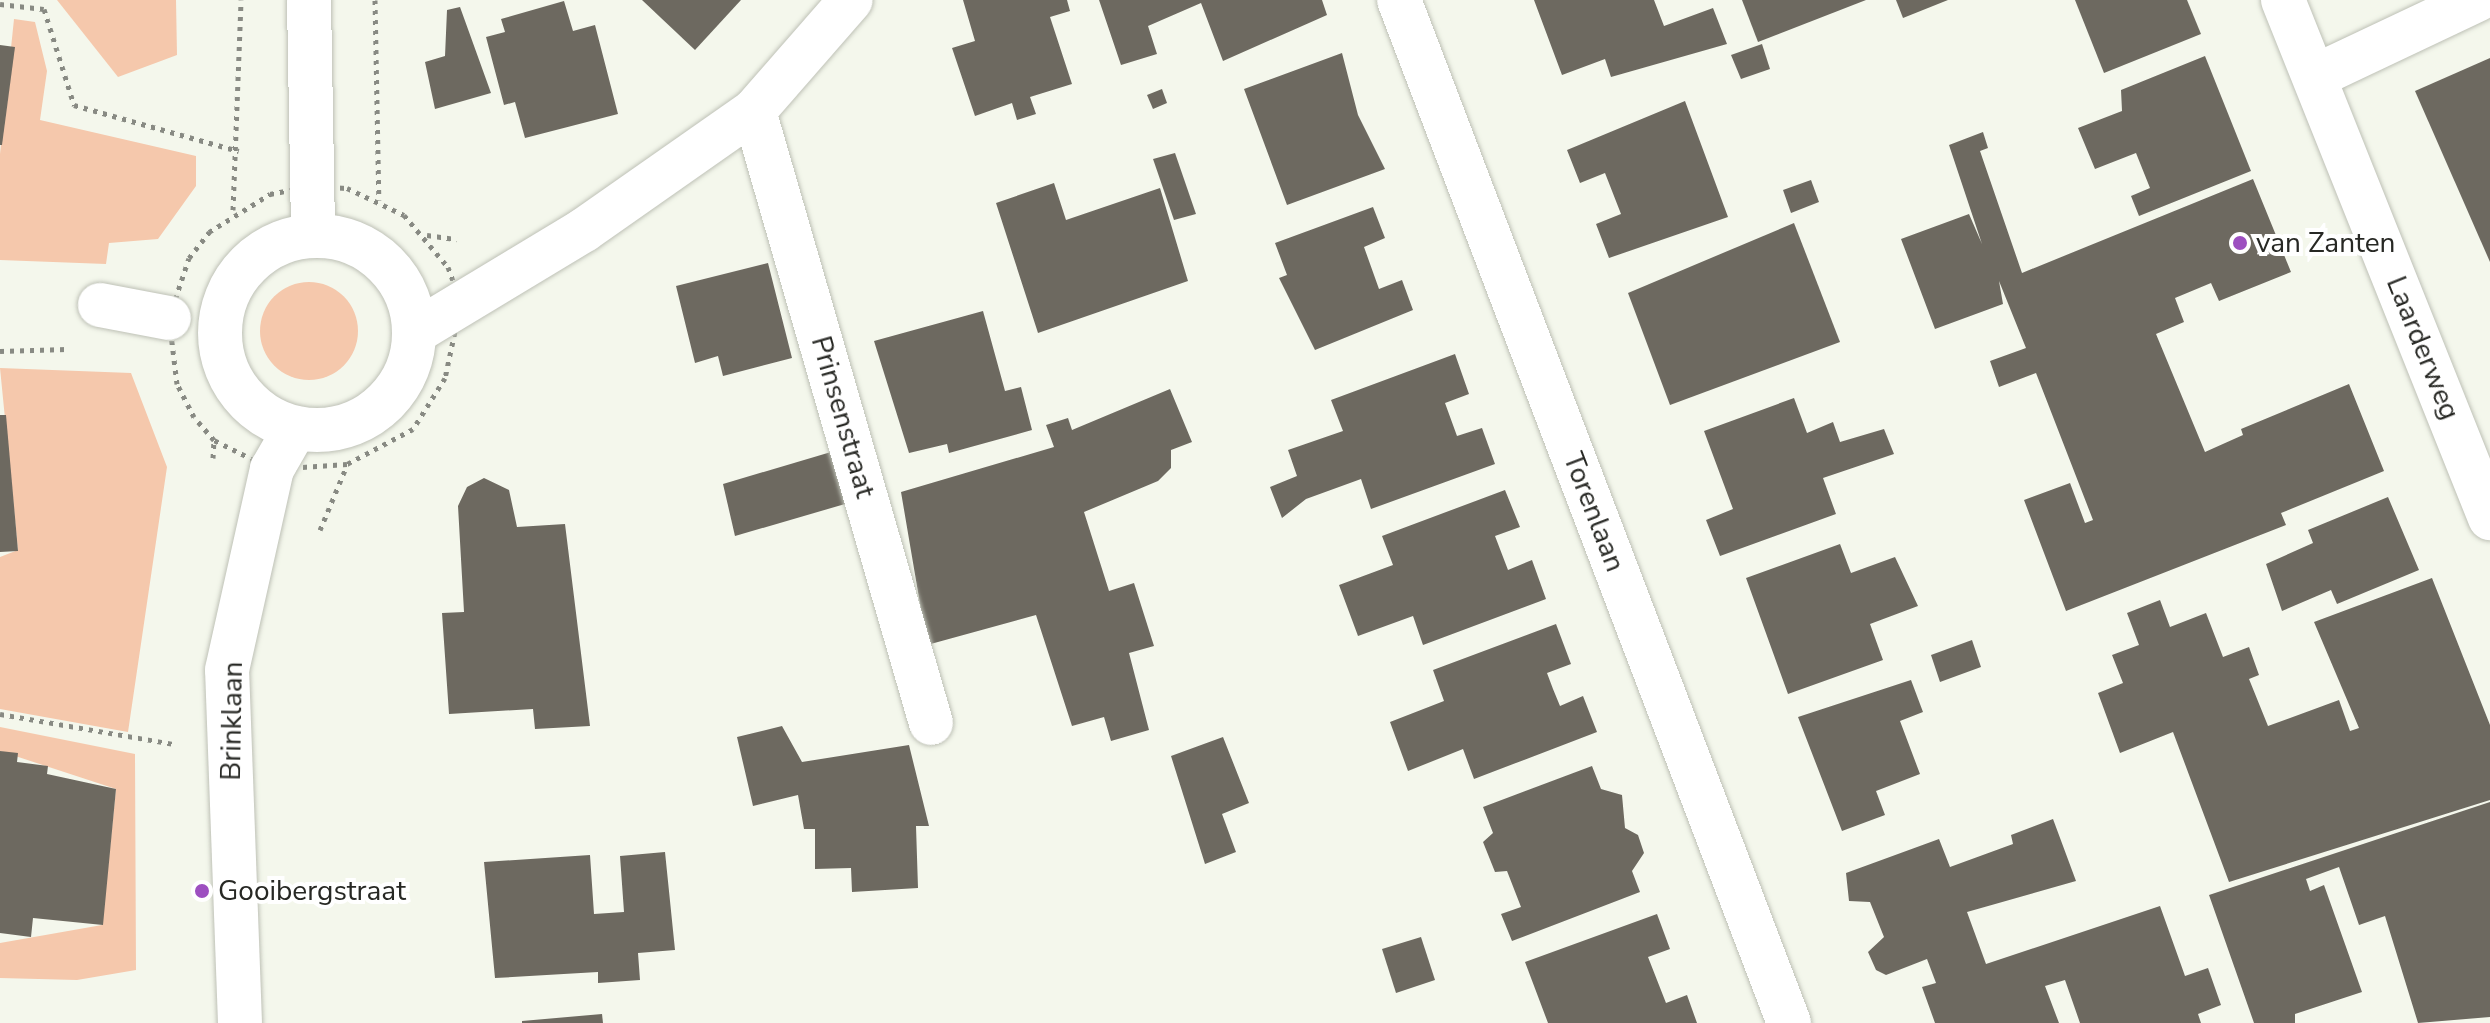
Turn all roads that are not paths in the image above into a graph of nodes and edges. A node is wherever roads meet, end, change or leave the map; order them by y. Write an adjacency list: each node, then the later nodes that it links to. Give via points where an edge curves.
1 (309, 0): 8 (street)
2 (851, 0): 7 (street)
3 (1399, 0): 16 (street, Torenlaan)
4 (2283, 0): 6 (street, Laarderweg)
5 (2477, 0): 6 (street)
6 (2316, 76): 13 (street, Laarderweg)
7 (754, 111): 11 (street, via 584,230); 14 (street, Prinsenstraat)
8 (313, 234): 11 (street, via 352,241 385,261 407,293); 12 (street, via 257,257 235,278 219,321 225,368 246,398)
9 (100, 305): 10 (street)
10 (169, 318)
11 (415, 332): 12 (street, via 406,374 379,409 339,429)
12 (295, 429): 15 (street, Brinklaan, via 272,469 227,670)
13 (2490, 518)
14 (931, 723)
15 (240, 1023)
16 (1789, 1023)

